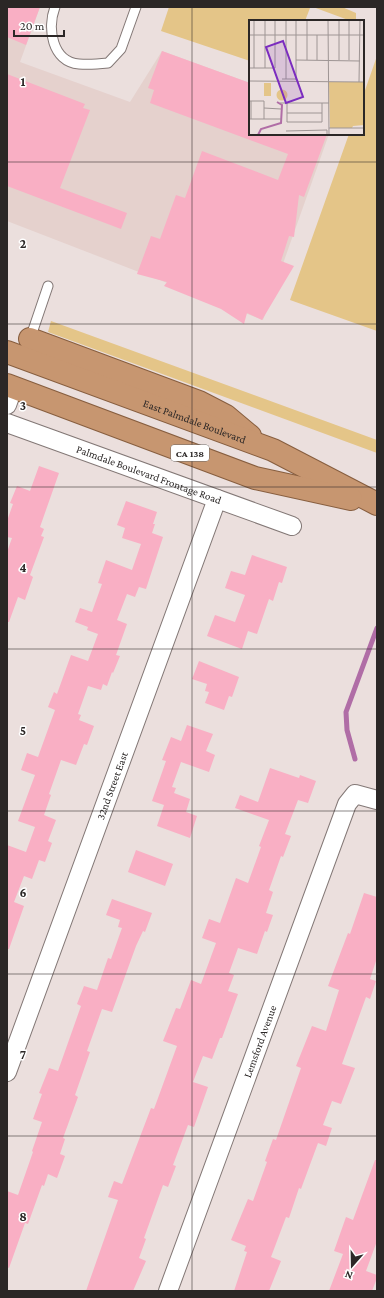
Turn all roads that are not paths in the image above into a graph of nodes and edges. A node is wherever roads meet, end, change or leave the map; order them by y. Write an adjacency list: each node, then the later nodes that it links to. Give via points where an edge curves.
1 (55, 7): 2 (lane, via 51,34 56,48 64,59 78,64 108,63 121,49)
2 (136, 7)
3 (48, 286): 4 (lane)
4 (23, 349): 8 (highway, East Palmdale Boulevard, via 273,450)
5 (9, 392): 8 (highway, East Palmdale Boulevard / CA 138, via 255,478)
6 (7, 422): 7 (street, Palmdale Boulevard Frontage Road)
7 (217, 499): 9 (street, Palmdale Boulevard Frontage Road); 11 (street, 32nd Street East)
8 (377, 504)
9 (292, 526)
10 (377, 800): 12 (street, Lemsford Avenue, via 355,794 347,804)
11 (7, 1072)
12 (168, 1291)

